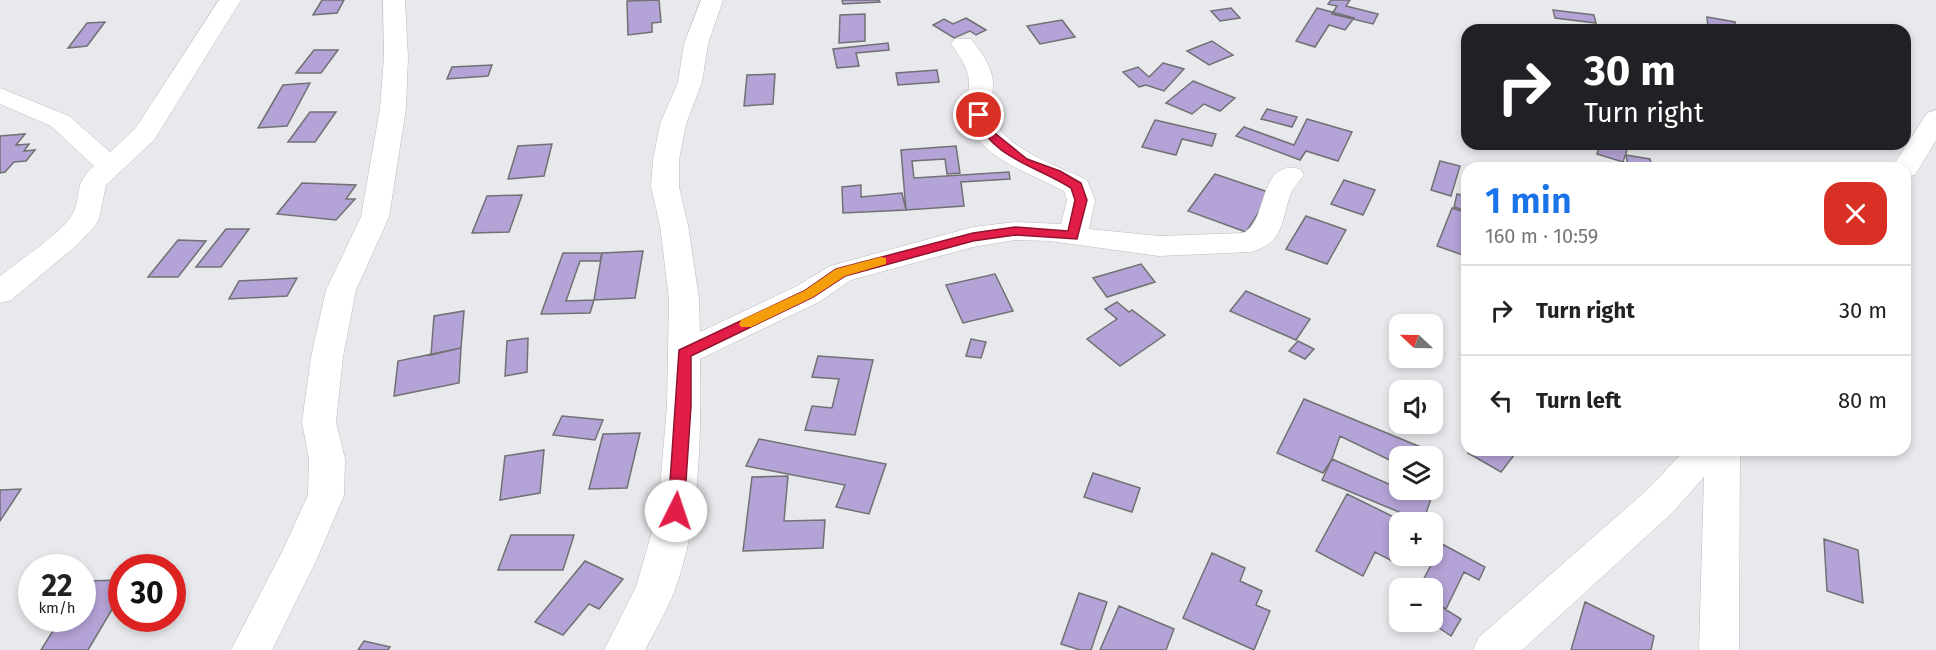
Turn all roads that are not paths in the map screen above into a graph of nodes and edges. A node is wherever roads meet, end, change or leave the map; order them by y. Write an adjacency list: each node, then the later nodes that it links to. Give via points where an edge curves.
1 (230, 0): 8 (street, via 146,134)
2 (394, 0): 15 (street, via 393,108 375,217 341,290 327,357 319,422 327,459 326,495)
3 (712, 0): 12 (street, via 696,44 690,81 673,124 666,160 665,187 684,298)
4 (963, 44): 10 (street, via 977,65 981,83 979,115 986,131 1023,161 1077,186 1081,200)
5 (0, 95): 8 (street, via 60,121)
6 (1936, 118): 7 (street)
7 (1909, 162)
8 (109, 165): 11 (street, via 93,182 85,219)
9 (1290, 175): 10 (street, via 1279,189 1266,230 1251,242 1159,246)
10 (1073, 236): 12 (street, via 1015,231 973,237 841,273 808,294)
11 (0, 292)
12 (684, 353): 16 (street, via 676,511 655,591)
13 (1701, 456): 17 (street, via 1660,501)
14 (1722, 456): 18 (street)
15 (251, 650)
16 (624, 650)
17 (1493, 650)
18 (1719, 650)

